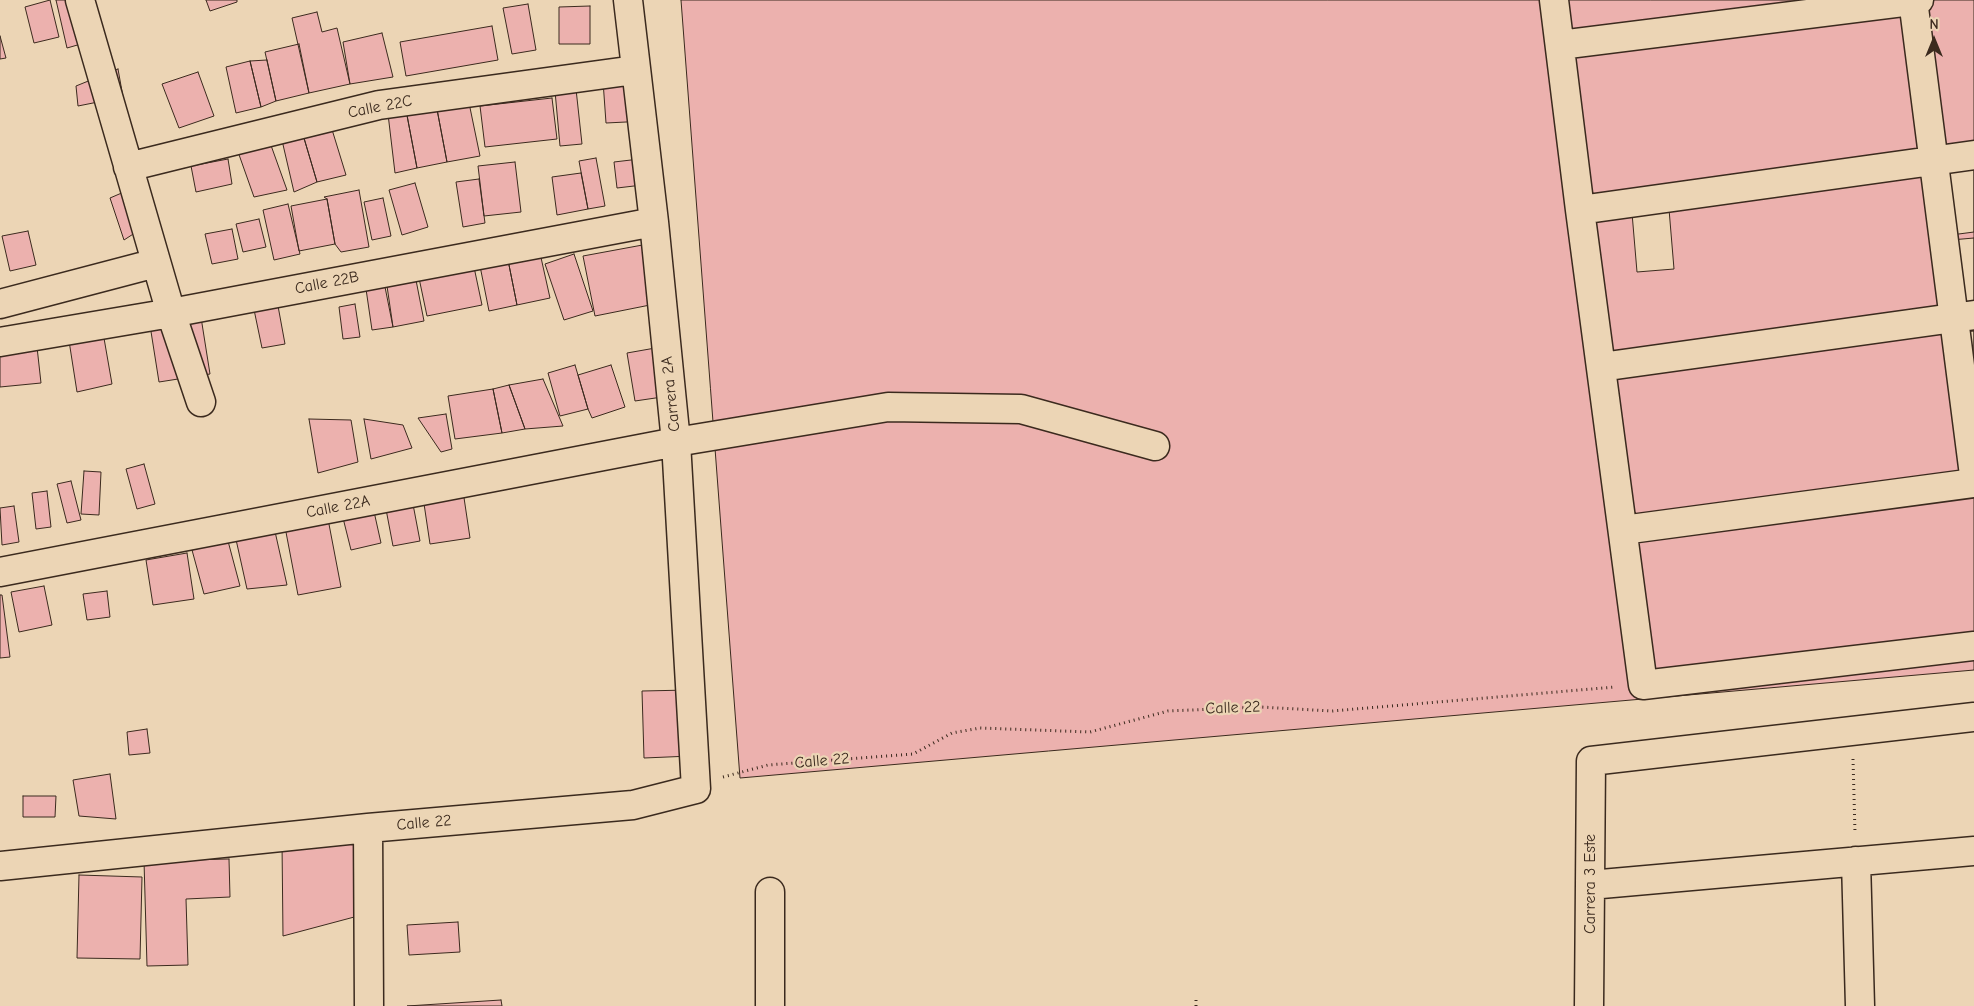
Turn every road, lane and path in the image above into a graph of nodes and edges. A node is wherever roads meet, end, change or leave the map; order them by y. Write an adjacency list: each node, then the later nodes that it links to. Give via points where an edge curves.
1 (80, 0): 9 (street)
2 (628, 0): 6 (street, Carrera 2A)
3 (1554, 0): 5 (street)
4 (1915, 0): 5 (street); 8 (street)
5 (1560, 45): 10 (street)
6 (635, 70): 9 (street, Calle 22C, via 379,105); 11 (street, Carrera 2A)
7 (1974, 155): 8 (street)
8 (1934, 161): 10 (street); 15 (street)
9 (128, 167): 12 (street)
10 (1580, 210): 17 (street)
11 (654, 222): 14 (street, Calle 22B); 19 (street, Carrera 2A)
12 (156, 263): 13 (street); 14 (street)
13 (0, 304)
14 (171, 313): 16 (street, Calle 22B); 18 (street)
15 (1964, 316): 17 (street); 21 (street)
16 (0, 342)
17 (1601, 367): 23 (street)
18 (201, 402)
19 (676, 442): 20 (street, Calle 22A, via 888,407 1020,409); 24 (street, Calle 22A); 29 (street, Carrera 2A)
20 (1155, 446)
21 (1974, 476)
22 (1974, 483): 23 (street)
23 (1623, 530): 26 (street)
24 (0, 572)
25 (1974, 646): 26 (street)
26 (1643, 685): 29 (path, Calle 22, via 1332,711 1261,707 1168,710 1090,732 980,728 952,733 914,754 768,765 730,774)
27 (1974, 717): 28 (street)
28 (1852, 730): 32 (path); 34 (street, Carrera 3 Este, via 1590,761)
29 (696, 788): 30 (street, Calle 22, via 633,805)
30 (368, 828): 33 (street, Calle 22); 37 (street)
31 (1974, 850): 32 (street)
32 (1856, 861): 34 (street); 41 (street)
33 (0, 866)
34 (1590, 885): 40 (street, Carrera 3 Este)
35 (770, 892): 38 (street)
36 (1196, 997): 39 (path)
37 (369, 1006)
38 (770, 1006)
39 (1196, 1006)
40 (1589, 1006)
41 (1860, 1006)

